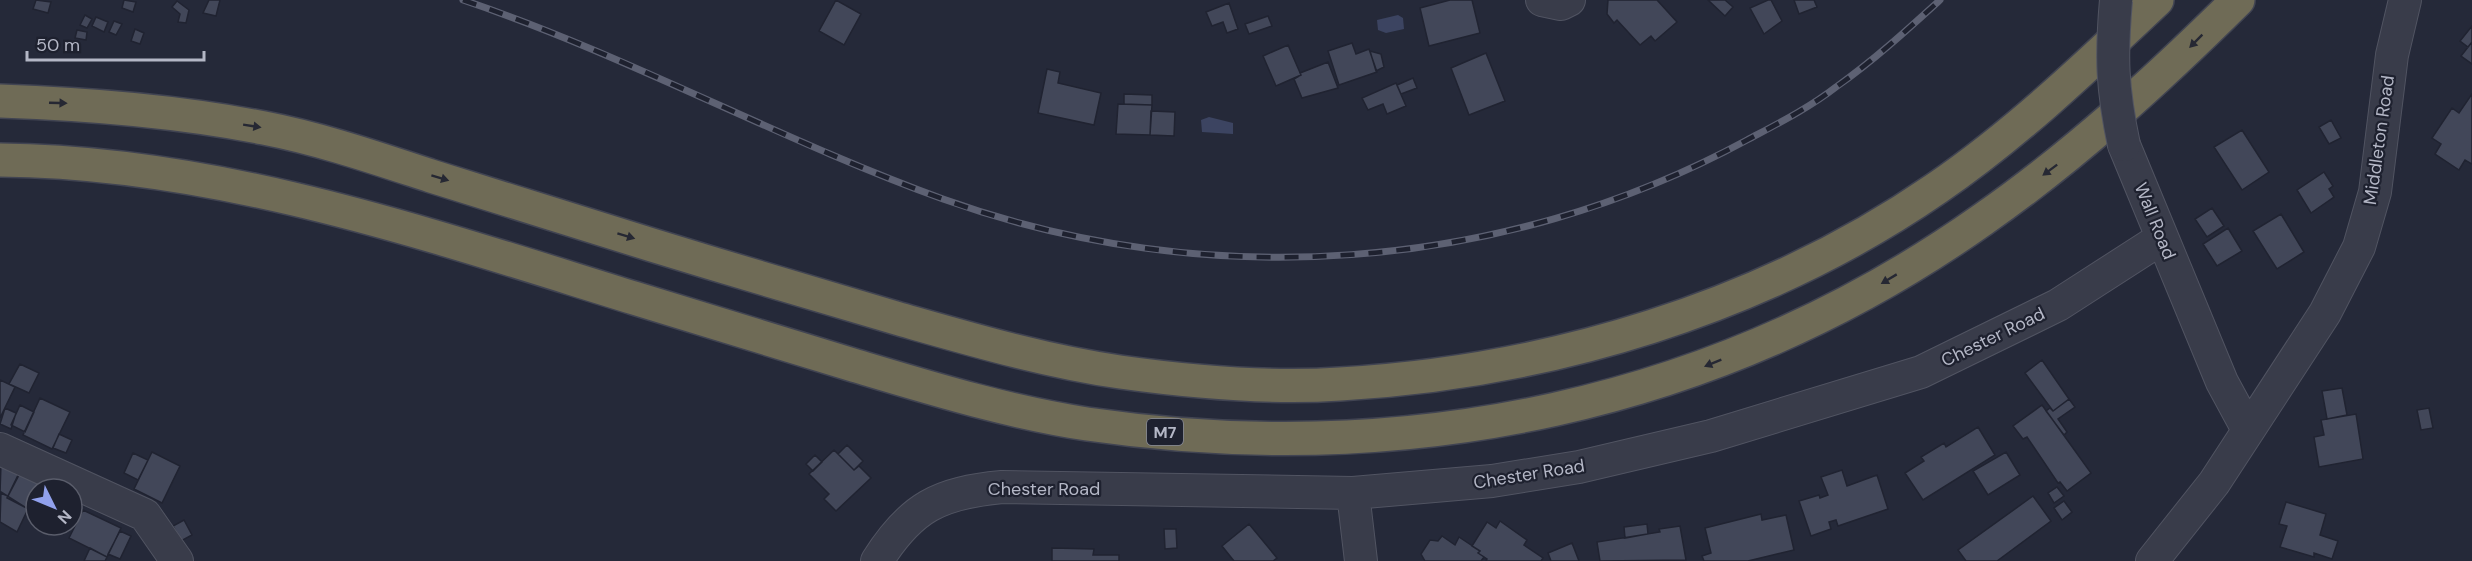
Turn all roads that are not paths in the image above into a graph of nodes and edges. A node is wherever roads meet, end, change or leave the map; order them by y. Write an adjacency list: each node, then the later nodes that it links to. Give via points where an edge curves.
1 (1542, 0): 2 (street, via 1561,4)
2 (1569, 0)
3 (2116, 0): 9 (street, Wall Road, bridge, via 2111,53 2114,96 2124,145)
4 (2157, 0): 7 (highway, one-way to 4, via 180,114 267,129 1019,354 1118,372 1214,382 1337,385 1529,359 1660,325 1759,285 1847,243 1937,188 2028,117)
5 (2238, 0): 8 (highway, M7, one-way to 8, via 2064,159 1980,222 1884,282 1783,335 1688,373 1579,405 1467,428 1377,437 1247,438 1126,428 1044,416 925,386 391,224 286,196 83,163)
6 (2405, 0): 10 (street, Middleton Road, via 2392,55 2375,192 2359,247 2325,313)
7 (0, 101)
8 (0, 160)
9 (2162, 238): 10 (street, Wall Road, via 2222,382); 12 (street, Chester Road, via 2058,304 1986,342 1921,372 1847,397 1711,436 1579,467 1492,481)
10 (2248, 430): 16 (street, Middleton Road, via 2208,492)
11 (0, 449): 13 (street, via 145,515)
12 (1353, 493): 14 (street, Chester Road, via 976,489 925,506 904,524); 15 (street)
13 (177, 561)
14 (877, 561)
15 (1361, 561)
16 (2152, 561)

